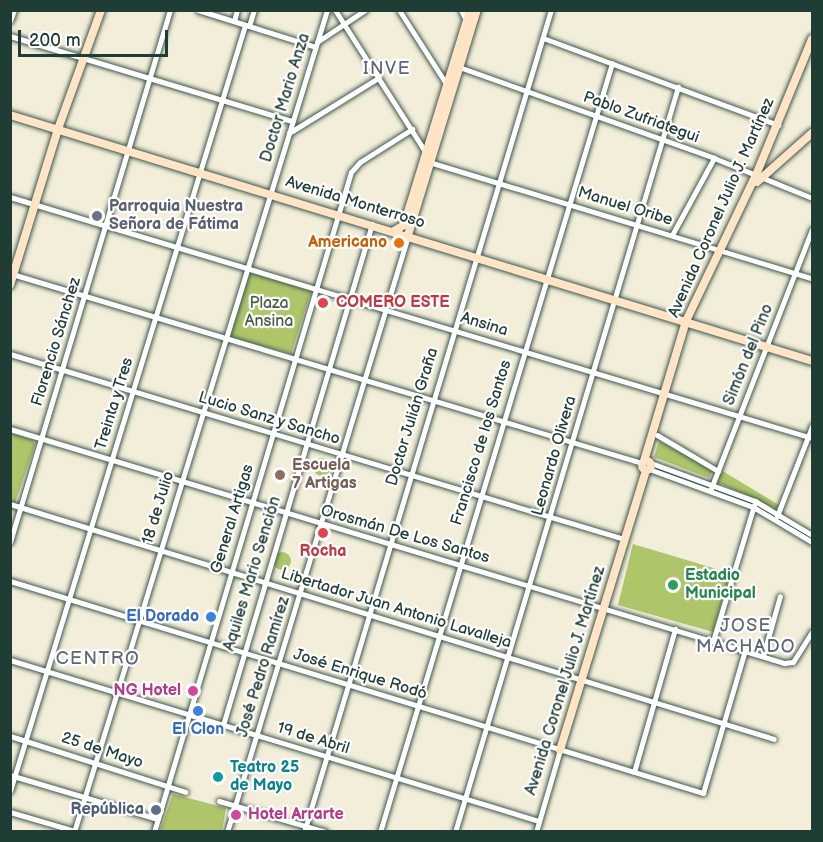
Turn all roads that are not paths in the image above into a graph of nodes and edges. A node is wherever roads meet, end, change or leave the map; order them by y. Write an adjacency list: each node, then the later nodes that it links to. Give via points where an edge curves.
1 (14, 10): 15 (street)
2 (101, 10): 24 (street)
3 (170, 10): 27 (street, Florencio Sánchez)
4 (198, 10): 16 (street)
5 (237, 10): 16 (street)
6 (254, 10): 19 (street, Treinta y Tres)
7 (327, 10): 23 (street, Doctor Mario Anza)
8 (335, 10): 18 (street)
9 (365, 10): 18 (street)
10 (399, 10): 29 (street)
11 (460, 10): 17 (street)
12 (470, 10): 17 (street)
13 (477, 10): 17 (street)
14 (551, 10): 21 (street, Doctor Julián Graña)
15 (10, 21)
16 (234, 21): 19 (street)
17 (470, 22): 26 (street); 29 (street)
18 (344, 24): 23 (street); 28 (street)
19 (247, 26): 23 (street); 32 (street, Treinta y Tres)
20 (10, 36): 24 (street)
21 (543, 38): 25 (street); 31 (street, Doctor Julián Graña)
22 (813, 39): 36 (street, Avenida Coronel Julio J. Martínez)
23 (316, 44): 35 (street, Doctor Mario Anza)
24 (82, 57): 27 (street); 37 (street)
25 (612, 63): 30 (street); 34 (street, Francisco de los Santos)
26 (459, 67): 31 (street, Pablo Zufriategui); 45 (street)
27 (151, 77): 32 (street); 42 (street, Florencio Sánchez)
28 (378, 78): 38 (street); 39 (street)
29 (447, 85): 43 (street)
30 (678, 87): 36 (street); 41 (street, Leonardo Olivera)
31 (527, 92): 34 (street, Pablo Zufriategui); 48 (street, Doctor Julián Graña)
32 (222, 99): 35 (street); 46 (street, Treinta y Tres)
33 (10, 115): 37 (street, Avenida Monterroso)
34 (596, 116): 41 (street, Pablo Zufriategui); 53 (street, Francisco de los Santos)
35 (292, 122): 39 (street, Doctor Mario Anza)
36 (778, 125): 47 (street, Avenida Coronel Julio J. Martínez)
37 (58, 129): 42 (street, Avenida Monterroso); 52 (street)
38 (412, 129): 43 (street); 54 (street, General Artigas, via 351,172)
39 (289, 133): 49 (street, Doctor Mario Anza)
40 (813, 133): 47 (street)
41 (663, 140): 44 (street, Pablo Zufriategui); 56 (street, Leonardo Olivera)
42 (128, 151): 46 (street, Avenida Monterroso); 57 (street, Florencio Sánchez)
43 (426, 152): 45 (street); 59 (street, via 404,225)
44 (714, 158): 47 (street, Pablo Zufriategui); 61 (street)
45 (429, 162): 48 (street, Manuel Oribe); 60 (street)
46 (199, 172): 49 (street, Avenida Monterroso); 62 (street, Treinta y Tres)
47 (758, 176): 51 (street, Pablo Zufriategui); 63 (street, Avenida Coronel Julio J. Martínez)
48 (499, 185): 53 (street, Manuel Oribe); 64 (street, Doctor Julián Graña)
49 (270, 193): 54 (street, Avenida Monterroso); 65 (street, 18 de Julio)
50 (10, 197): 52 (street, Ansina)
51 (813, 198)
52 (35, 204): 57 (street, Ansina); 67 (street)
53 (569, 204): 56 (street, Manuel Oribe); 68 (street, Francisco de los Santos)
54 (339, 214): 55 (street, Avenida Monterroso); 71 (street, General Artigas)
55 (372, 224): 59 (street, Avenida Monterroso); 73 (street, Aquiles Mario Sención)
56 (637, 224): 61 (street, Manuel Oribe); 74 (street, Leonardo Olivera)
57 (106, 226): 62 (street, Ansina); 72 (street, Florencio Sánchez)
58 (813, 229): 66 (street, Simón del Pino)
59 (394, 231): 60 (street, Avenida Monterroso)
60 (408, 235): 64 (street, Avenida Monterroso); 75 (street, José Pedro Ramírez)
61 (672, 235): 63 (street, Manuel Oribe)
62 (177, 247): 65 (street, Ansina); 76 (street, Treinta y Tres)
63 (722, 249): 66 (street, Manuel Oribe); 77 (street, Avenida Coronel Julio J. Martínez)
64 (478, 256): 68 (street, Avenida Monterroso); 78 (street, Doctor Julián Graña)
65 (246, 268): 71 (street, Ansina); 79 (street, 18 de Julio)
66 (796, 272): 69 (street, Manuel Oribe); 80 (street, Simón del Pino)
67 (12, 274): 70 (street); 72 (street)
68 (547, 278): 74 (street, Avenida Monterroso); 81 (street, Francisco de los Santos)
69 (813, 278)
70 (10, 285)
71 (315, 288): 73 (street, Ansina); 83 (street, General Artigas)
72 (85, 296): 76 (street); 86 (street, Florencio Sánchez)
73 (350, 298): 75 (street, Ansina); 85 (street, Aquiles Mario Sención)
74 (615, 299): 77 (street, Avenida Monterroso); 87 (street, Leonardo Olivera)
75 (386, 309): 78 (street, Ansina); 88 (street, José Pedro Ramírez)
76 (157, 317): 79 (street); 89 (street, Treinta y Tres)
77 (688, 322): 80 (street, Avenida Monterroso); 90 (street, Avenida Coronel Julio J. Martínez)
78 (453, 330): 81 (street, Ansina); 91 (street, Doctor Julián Graña)
79 (224, 337): 83 (street); 92 (street, 18 de Julio)
80 (767, 346): 84 (street, Avenida Monterroso); 93 (street, Simón del Pino)
81 (524, 351): 87 (street, Ansina); 94 (street, Francisco de los Santos)
82 (10, 354): 86 (street, Lucio Sanz y Sancho)
83 (295, 358): 85 (street); 97 (street, General Artigas)
84 (813, 361)
85 (329, 368): 88 (street); 102 (street, Aquiles Mario Sención)
86 (62, 370): 89 (street, Lucio Sanz y Sancho); 100 (street, Florencio Sánchez)
87 (593, 372): 90 (street, Ansina); 101 (street, Leonardo Olivera)
88 (365, 379): 91 (street); 103 (street, José Pedro Ramírez)
89 (133, 392): 92 (street, Lucio Sanz y Sancho); 104 (street, Treinta y Tres)
90 (666, 394): 93 (street, Ansina); 98 (street, Avenida Coronel Julio J. Martínez); 105 (street, Avenida Coronel Julio J. Martínez)
91 (434, 400): 94 (street); 107 (street, Doctor Julián Graña)
92 (202, 413): 97 (street, Lucio Sanz y Sancho); 108 (street, 18 de Julio)
93 (739, 416): 99 (street, Ansina); 106 (street, Simón del Pino)
94 (503, 422): 101 (street); 110 (street, Francisco de los Santos)
95 (813, 426): 99 (street)
96 (10, 429): 100 (street, Orosmán De Los Santos)
97 (273, 434): 102 (street, Lucio Sanz y Sancho); 111 (street, General Artigas)
98 (657, 435): 105 (street, Avenida Coronel Julio J. Martínez); 106 (street)
99 (810, 437): 117 (street)
100 (42, 438): 104 (street, Orosmán De Los Santos); 114 (street, Florencio Sánchez)
101 (573, 443): 105 (street); 116 (street, Leonardo Olivera)
102 (307, 444): 103 (street, Lucio Sanz y Sancho); 115 (street, Aquiles Mario Sención)
103 (342, 454): 107 (street, Lucio Sanz y Sancho); 118 (street, José Pedro Ramírez)
104 (112, 460): 108 (street, Orosmán De Los Santos); 119 (street, Treinta y Tres)
105 (647, 464): 109 (street); 121 (street, Avenida Coronel Julio J. Martínez)
106 (718, 471): 109 (street, Simón del Pino)
107 (410, 475): 110 (street, Lucio Sanz y Sancho); 124 (street, Doctor Julián Graña)
108 (181, 481): 111 (street, Orosmán De Los Santos); 125 (street, 18 de Julio)
109 (711, 488): 113 (street)
110 (481, 496): 116 (street, Lucio Sanz y Sancho); 126 (street, Francisco de los Santos)
111 (252, 503): 115 (street, Orosmán De Los Santos); 127 (street, General Artigas)
112 (10, 504): 114 (street, Libertador Juan Antonio Lavalleja)
113 (754, 504): 117 (street); 140 (street)
114 (21, 507): 119 (street, Libertador Juan Antonio Lavalleja); 122 (street, Florencio Sánchez)
115 (286, 513): 118 (street, Orosmán De Los Santos); 129 (street, Aquiles Mario Sención)
116 (551, 517): 121 (street, Lucio Sanz y Sancho); 130 (street, Leonardo Olivera)
117 (776, 517): 120 (street); 123 (street)
118 (322, 524): 124 (street, Orosmán De Los Santos); 131 (street, José Pedro Ramírez)
119 (90, 530): 125 (street, Libertador Juan Antonio Lavalleja); 133 (street, Treinta y Tres)
120 (813, 535)
121 (624, 538): 134 (street, Avenida Coronel Julio J. Martínez)
122 (10, 542)
123 (813, 542)
124 (389, 544): 126 (street, Orosmán De Los Santos); 135 (street, Doctor Julián Graña)
125 (160, 551): 127 (street, Libertador Juan Antonio Lavalleja); 136 (street, 18 de Julio)
126 (460, 565): 130 (street, Orosmán De Los Santos); 138 (street, Francisco de los Santos)
127 (231, 573): 129 (street, Libertador Juan Antonio Lavalleja); 141 (street, General Artigas)
128 (10, 581): 133 (street, José Enrique Rodó)
129 (265, 584): 131 (street, Libertador Juan Antonio Lavalleja); 143 (street, Aquiles Mario Sención)
130 (530, 586): 134 (street, Orosmán De Los Santos); 145 (street, Leonardo Olivera)
131 (300, 594): 135 (street, Libertador Juan Antonio Lavalleja); 147 (street, José Pedro Ramírez)
132 (780, 596): 144 (street)
133 (70, 600): 136 (street, José Enrique Rodó); 148 (street, Treinta y Tres)
134 (603, 608): 137 (street, Orosmán De Los Santos); 149 (street, Avenida Coronel Julio J. Martínez)
135 (370, 615): 138 (street, Libertador Juan Antonio Lavalleja); 150 (street, Doctor Julián Graña)
136 (138, 621): 141 (street, José Enrique Rodó); 151 (street, 18 de Julio)
137 (675, 629): 140 (street, Orosmán De Los Santos); 152 (street)
138 (439, 636): 145 (street, Libertador Juan Antonio Lavalleja); 153 (street, Francisco de los Santos)
139 (812, 636): 144 (street, Orosmán De Los Santos, via 793,662)
140 (713, 641): 142 (street, Orosmán De Los Santos)
141 (211, 644): 143 (street, José Enrique Rodó); 154 (street, General Artigas)
142 (746, 650): 144 (street, Orosmán De Los Santos); 155 (street)
143 (243, 653): 147 (street, José Enrique Rodó); 156 (street, Aquiles Mario Sención)
144 (763, 656)
145 (508, 657): 149 (street, Libertador Juan Antonio Lavalleja); 157 (street, Leonardo Olivera)
146 (10, 660): 148 (street, 19 de Abril)
147 (278, 664): 150 (street, José Enrique Rodó); 158 (street, José Pedro Ramírez)
148 (48, 672): 151 (street, 19 de Abril); 161 (street, Treinta y Tres)
149 (581, 680): 152 (street, Libertador Juan Antonio Lavalleja); 162 (street, Avenida Coronel Julio J. Martínez)
150 (349, 686): 153 (street, José Enrique Rodó); 163 (street, Doctor Julián Graña)
151 (116, 692): 154 (street, 19 de Abril); 164 (street, 18 de Julio)
152 (655, 702): 155 (street, Libertador Juan Antonio Lavalleja); 165 (street)
153 (417, 707): 157 (street, José Enrique Rodó); 167 (street, Francisco de los Santos)
154 (189, 715): 156 (street, 19 de Abril); 168 (street, General Artigas)
155 (723, 723): 160 (street, Libertador Juan Antonio Lavalleja); 165 (street, José Enrique Rodó, via 703,793)
156 (223, 725): 158 (street, 19 de Abril)
157 (487, 728): 162 (street, José Enrique Rodó); 172 (street, Leonardo Olivera)
158 (257, 735): 163 (street, 19 de Abril); 174 (street, José Pedro Ramírez)
159 (10, 736): 161 (street, 25 de Mayo)
160 (774, 739)
161 (26, 741): 164 (street, 25 de Mayo); 166 (street, Treinta y Tres)
162 (560, 750): 165 (street, José Enrique Rodó); 177 (street, Avenida Coronel Julio J. Martínez)
163 (327, 757): 167 (street, 19 de Abril); 178 (street, Doctor Julián Graña)
164 (95, 762): 168 (street, 25 de Mayo); 171 (street, 18 de Julio)
165 (634, 772)
166 (13, 775): 169 (street, Treinta y Tres); 171 (street)
167 (396, 778): 172 (street, 19 de Abril); 183 (street, Francisco de los Santos)
168 (168, 787): 170 (street, 25 de Mayo); 176 (street, General Artigas)
169 (10, 791)
170 (185, 792)
171 (84, 797): 176 (street); 179 (street, 18 de Julio)
172 (465, 799): 177 (street, 19 de Abril); 184 (street, Leonardo Olivera)
173 (219, 801): 174 (street)
174 (236, 805): 178 (street); 181 (street, José Pedro Ramírez)
175 (10, 812): 179 (street)
176 (158, 819): 180 (street, General Artigas)
177 (539, 822): 185 (street, Avenida Coronel Julio J. Martínez)
178 (305, 829): 182 (street)
179 (74, 831)
180 (154, 831)
181 (227, 831)
182 (326, 831)
183 (380, 831)
184 (455, 831)
185 (536, 831)

